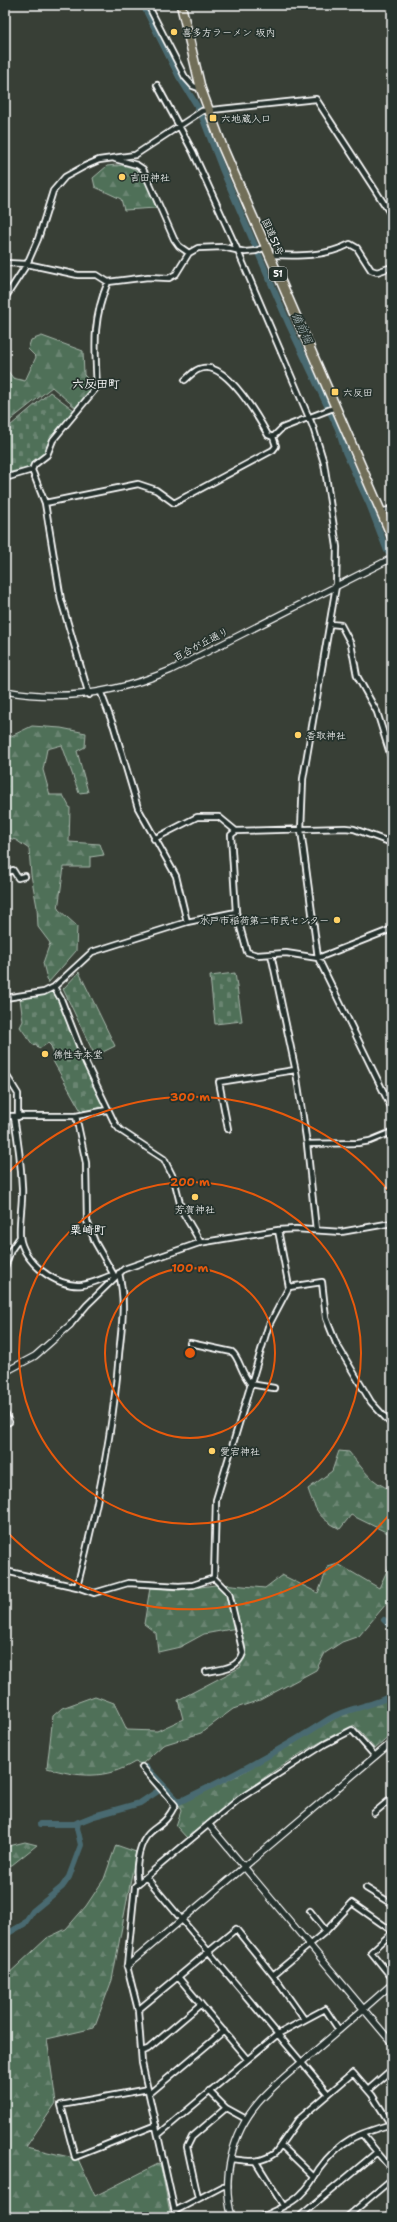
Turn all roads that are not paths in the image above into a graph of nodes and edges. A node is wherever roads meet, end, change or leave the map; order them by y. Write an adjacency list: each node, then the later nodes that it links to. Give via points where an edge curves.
1 (148, 5): 4 (street, via 185,77 193,86)
2 (181, 5): 4 (highway, 国道51号 / 51)
3 (157, 85): 6 (street)
4 (201, 89): 5 (highway, 国道51号 / 51)
5 (209, 110): 6 (street, via 202,111); 8 (street, via 316,99); 10 (highway, 国道51号 / 51)
6 (180, 126): 7 (street, via 135,155); 9 (street)
7 (113, 158): 11 (street, via 143,169 174,239); 13 (street, via 84,166 57,185)
8 (392, 216)
9 (237, 249): 10 (street, via 245,252); 11 (street, via 211,246 198,248); 19 (street)
10 (263, 251): 14 (street, via 303,256 331,252 350,244 357,248 371,270 377,272); 18 (highway, 国道51号 / 51)
11 (189, 253): 15 (street, via 176,274 169,278 148,276)
12 (5, 263): 13 (street)
13 (27, 264): 15 (street, via 78,275 97,275); 16 (street)
14 (392, 267)
15 (108, 282): 21 (street, via 99,306 95,330 94,364 97,387 53,440 47,455 34,465)
16 (5, 298)
17 (185, 380): 20 (street, via 198,369 207,367 227,377 249,404 268,435)
18 (331, 409): 19 (street); 25 (highway, 国道51号 / 51)
19 (309, 417): 20 (street, via 282,428); 28 (street, via 328,485 336,547)
20 (273, 437): 23 (street, via 276,446 273,450 174,504 156,490 138,484)
21 (32, 470): 22 (street); 23 (street)
22 (5, 478)
23 (45, 503): 32 (street, via 61,600)
24 (392, 509): 25 (street)
25 (381, 512): 26 (highway, 国道51号 / 51)
26 (392, 536)
27 (392, 558): 28 (street, 百合が丘通り)
28 (336, 586): 29 (street); 31 (street, 百合が丘通り, via 171,670 135,684)
29 (331, 624): 33 (street, via 341,625 346,633 358,676 377,712); 35 (street, via 303,779)
30 (5, 691): 32 (street, 百合が丘通り, via 45,696)
31 (101, 693): 32 (street, 百合が丘通り); 37 (street, via 138,808)
32 (88, 695)
33 (391, 752): 34 (street)
34 (392, 760)
35 (301, 830): 36 (street); 38 (street, via 354,829); 45 (street)
36 (236, 831): 37 (street, via 220,817 197,817); 41 (street, via 231,835)
37 (154, 839): 42 (street, via 176,876)
38 (392, 843)
39 (5, 873): 40 (street, via 13,870 18,878)
40 (25, 876)
41 (236, 912): 42 (street); 44 (street, via 247,952 257,955)
42 (187, 922): 46 (street, via 92,952)
43 (391, 930): 45 (street)
44 (271, 954): 45 (street, via 286,953); 48 (street)
45 (318, 958): 50 (street)
46 (54, 987): 47 (street, via 44,992); 51 (street)
47 (5, 998)
48 (295, 1070): 55 (street, via 219,1082); 57 (street)
49 (5, 1073): 54 (street, via 18,1094)
50 (392, 1109)
51 (107, 1110): 53 (street); 62 (street, via 120,1130 164,1159 174,1179 182,1210)
52 (5, 1116): 54 (street)
53 (76, 1116): 54 (street); 65 (street, via 86,1163 87,1221 95,1242)
54 (16, 1117): 61 (street, via 22,1188)
55 (228, 1129)
56 (392, 1132): 57 (street, via 370,1141)
57 (307, 1144): 60 (street)
58 (392, 1223): 60 (street, via 341,1232)
59 (278, 1230): 60 (street); 62 (street); 66 (street)
60 (316, 1230)
61 (20, 1237): 63 (street, via 11,1250); 65 (street, via 35,1264 51,1278 81,1286)
62 (202, 1243): 64 (street, via 132,1266)
63 (5, 1267)
64 (119, 1273): 65 (street); 77 (street, via 124,1318 112,1430)
65 (114, 1276): 67 (street)
66 (289, 1286): 70 (street, via 268,1327); 74 (street, via 322,1282 326,1318 336,1343 371,1402)
67 (70, 1325): 69 (street, via 35,1356)
68 (190, 1343): 70 (street, via 232,1352 236,1355 243,1376)
69 (5, 1372)
70 (250, 1384): 71 (street); 76 (street, via 216,1500)
71 (274, 1388)
72 (5, 1413): 73 (street, via 9,1422)
73 (5, 1424)
74 (392, 1425)
75 (5, 1571): 77 (street)
76 (214, 1578): 77 (street, via 197,1584 178,1586 128,1583 98,1593); 78 (street, via 229,1593 243,1653 235,1665)
77 (77, 1587)
78 (206, 1672)
79 (392, 1742): 80 (street)
80 (375, 1756): 84 (street, via 352,1730 325,1744 239,1799); 85 (street)
81 (142, 1767): 87 (street, via 175,1805 167,1819 146,1836 138,1859)
82 (392, 1798): 83 (street)
83 (374, 1813)
84 (209, 1825): 85 (street); 86 (street)
85 (244, 1867): 91 (street); 94 (street)
86 (146, 1877): 87 (street); 91 (street)
87 (138, 1883): 96 (street, via 135,1886)
88 (366, 1888): 89 (street)
89 (392, 1904)
90 (310, 1911): 92 (street)
91 (181, 1919): 95 (street); 96 (street)
92 (326, 1931): 93 (street, via 352,1903); 94 (street)
93 (392, 1932): 99 (street, via 371,1952)
94 (310, 1945): 97 (street); 102 (street)
95 (208, 1952): 97 (street, via 236,1929); 98 (street); 107 (street)
96 (127, 1966): 103 (street)
97 (274, 1975): 104 (street)
98 (178, 1977): 101 (street); 103 (street)
99 (392, 1978)
100 (392, 1984): 102 (street)
101 (201, 2004): 106 (street); 109 (street, via 148,2049)
102 (363, 2009): 105 (street); 108 (street)
103 (138, 2010): 109 (street)
104 (304, 2019): 105 (street, via 325,2008); 107 (street)
105 (339, 2030): 111 (street)
106 (224, 2031): 110 (street); 115 (street)
107 (278, 2034): 110 (street); 111 (street)
108 (392, 2043)
109 (142, 2051): 115 (street)
110 (247, 2059): 114 (street)
111 (302, 2062): 116 (street); 118 (street, via 267,2092)
112 (392, 2070): 113 (street)
113 (368, 2090): 116 (street, via 353,2073); 119 (street)
114 (209, 2091): 117 (street); 121 (street)
115 (148, 2092): 120 (street); 120 (street, via 61,2105 75,2157)
116 (328, 2094): 123 (street, via 298,2120)
117 (226, 2108): 118 (street); 131 (street, via 192,2138 187,2147)
118 (246, 2119): 125 (street)
119 (392, 2124): 122 (street)
120 (156, 2125): 121 (street)
121 (158, 2134): 133 (street)
122 (362, 2134): 124 (street); 128 (street, via 349,2139 333,2151)
123 (281, 2145): 126 (street, via 270,2157); 128 (street)
124 (377, 2152): 127 (street); 137 (street)
125 (231, 2159): 126 (street); 130 (street)
126 (256, 2162): 132 (street)
127 (392, 2170)
128 (314, 2177): 132 (street, via 304,2192)
129 (392, 2179): 138 (street)
130 (228, 2186): 131 (street); 135 (street)
131 (198, 2198): 133 (street)
132 (283, 2205): 136 (street)
133 (175, 2211): 134 (street)
134 (176, 2217)
135 (232, 2217)
136 (261, 2217)
137 (299, 2217)
138 (347, 2217)

